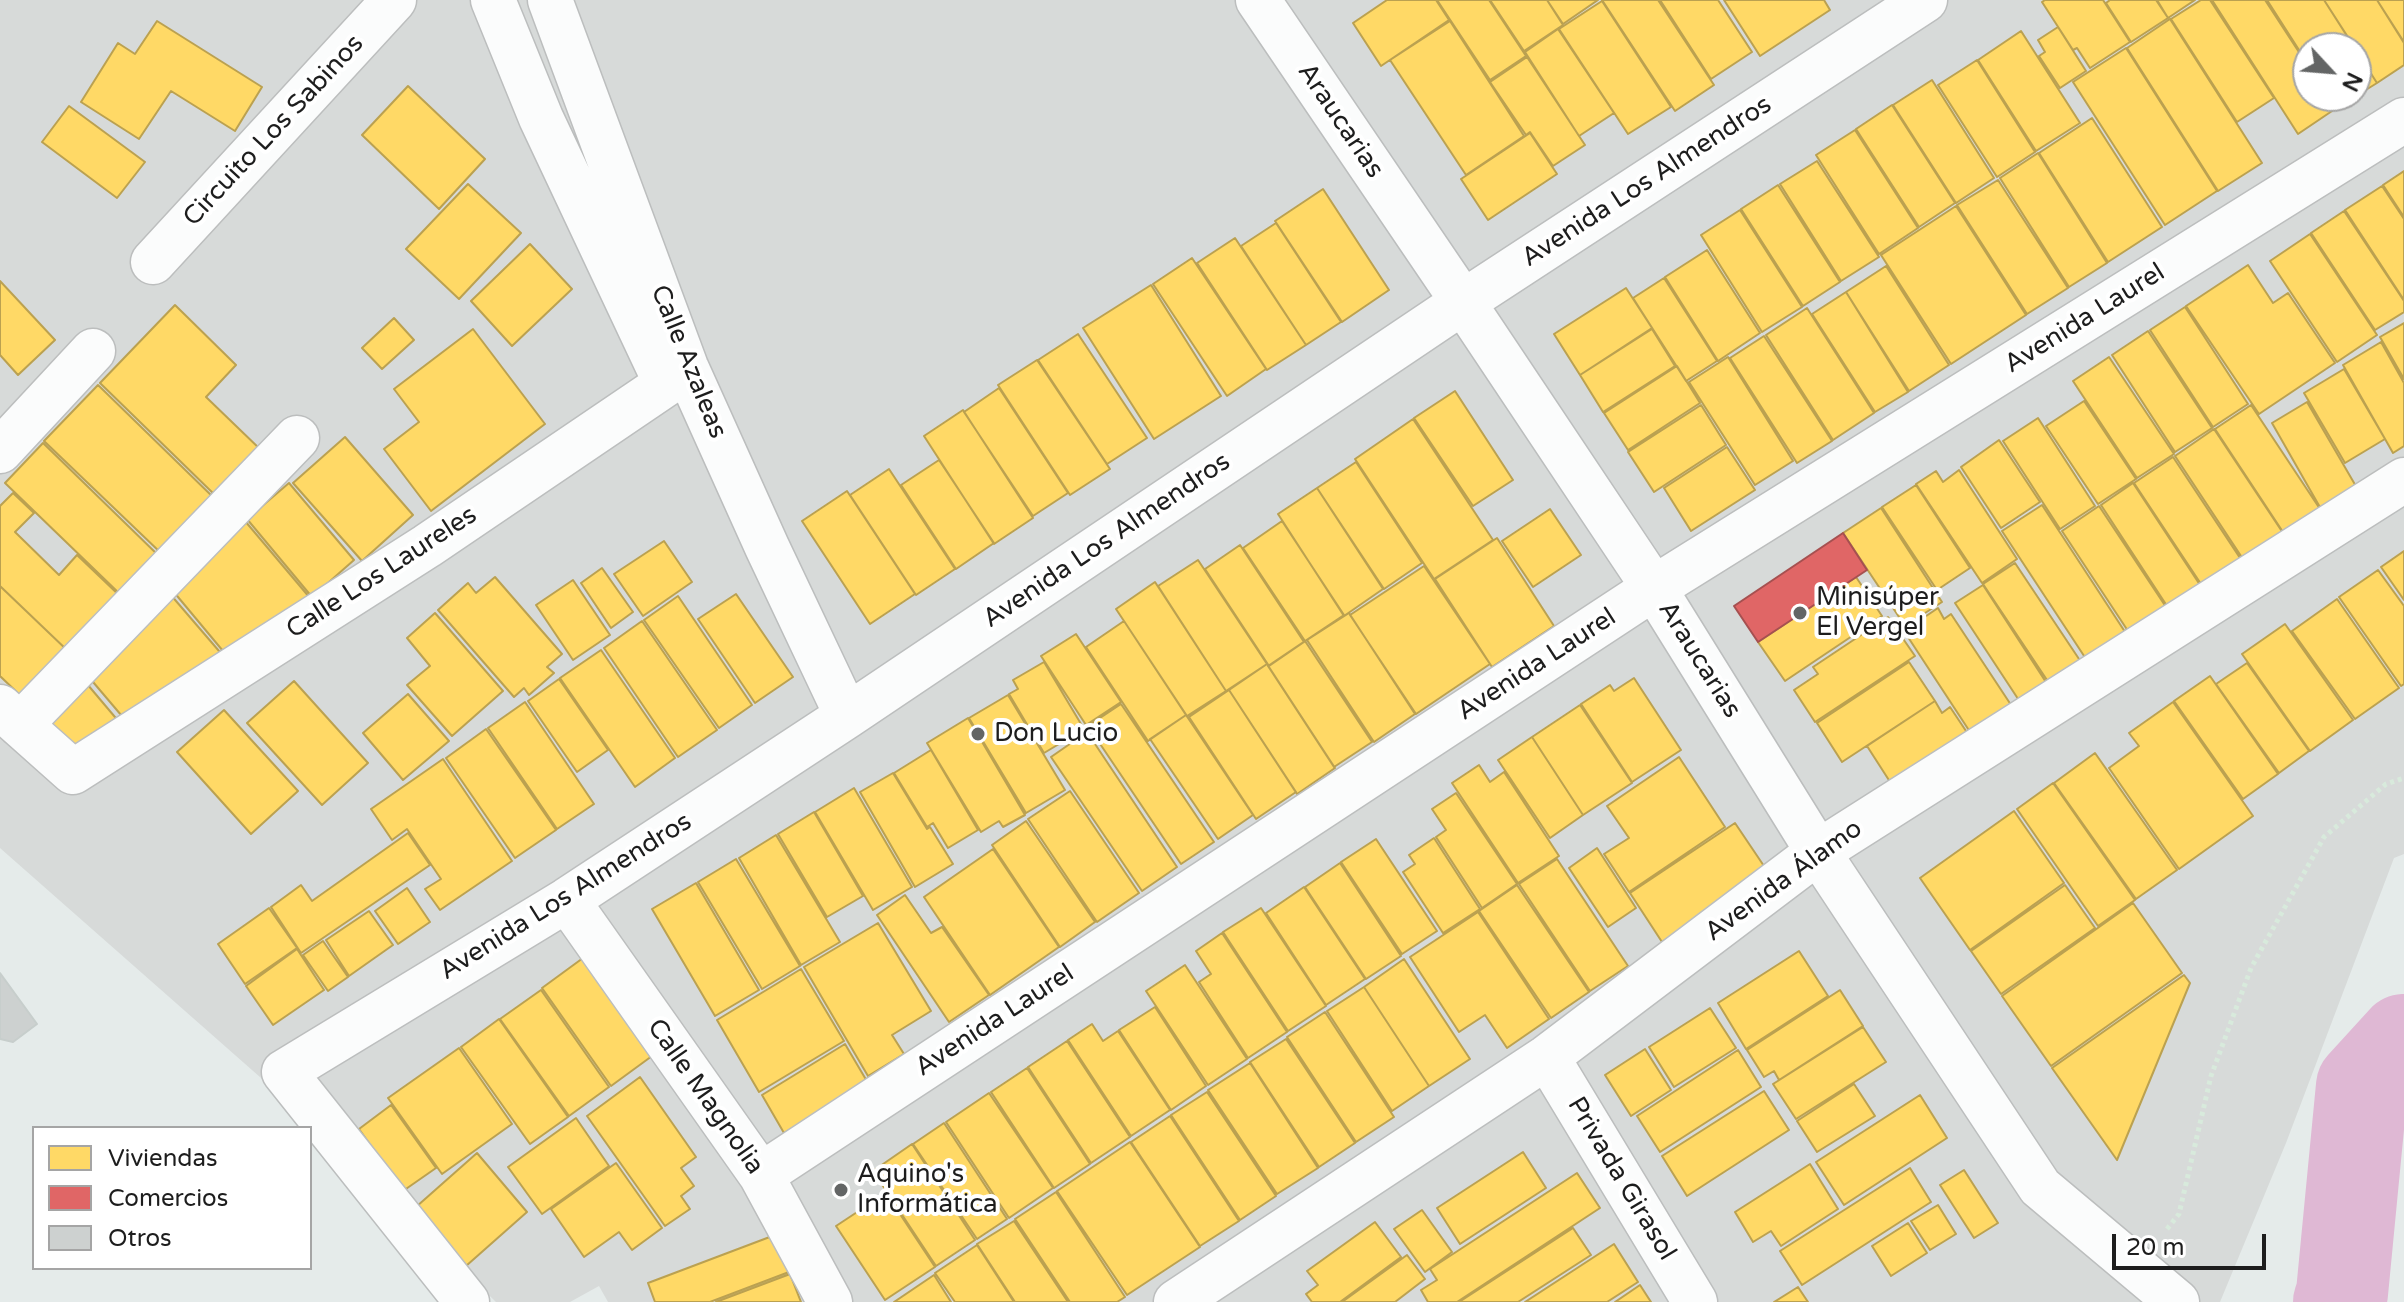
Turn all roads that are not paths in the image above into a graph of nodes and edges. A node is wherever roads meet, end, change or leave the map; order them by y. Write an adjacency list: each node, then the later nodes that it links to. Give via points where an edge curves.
1 (394, 0): 7 (street, Circuito Los Sabinos)
2 (493, 0): 10 (street, via 541,118)
3 (550, 0): 10 (street, Calle Azaleas)
4 (1925, 0): 8 (street, Avenida Los Almendros)
5 (1266, 3): 8 (street, Araucarias)
6 (2404, 120): 14 (street, Avenida Laurel)
7 (153, 262)
8 (1463, 302): 14 (street, Araucarias); 16 (street, Avenida Los Almendros)
9 (93, 351): 12 (street)
10 (676, 375): 15 (street, Calle Los Laureles, via 427,546 73,772); 16 (street, Calle Azaleas, via 767,547)
11 (297, 438): 15 (street)
12 (0, 451)
13 (2404, 480): 17 (street, Avenida Álamo)
14 (1654, 588): 17 (street, Araucarias); 20 (street, Avenida Laurel)
15 (10, 716)
16 (847, 716): 18 (street, Avenida Los Almendros)
17 (1818, 852): 19 (street, Avenida Álamo); 22 (street, Araucarias, via 2040,1187)
18 (567, 900): 20 (street, Calle Magnolia); 23 (street, Avenida Los Almendros, via 284,1072)
19 (1547, 1057): 21 (street, Avenida Álamo); 26 (street, Privada Girasol)
20 (761, 1175): 24 (street, Calle Magnolia)
21 (1227, 1287): 25 (street, Avenida Álamo)
22 (2160, 1288)
23 (467, 1302)
24 (830, 1302)
25 (1176, 1302)
26 (1695, 1302)

